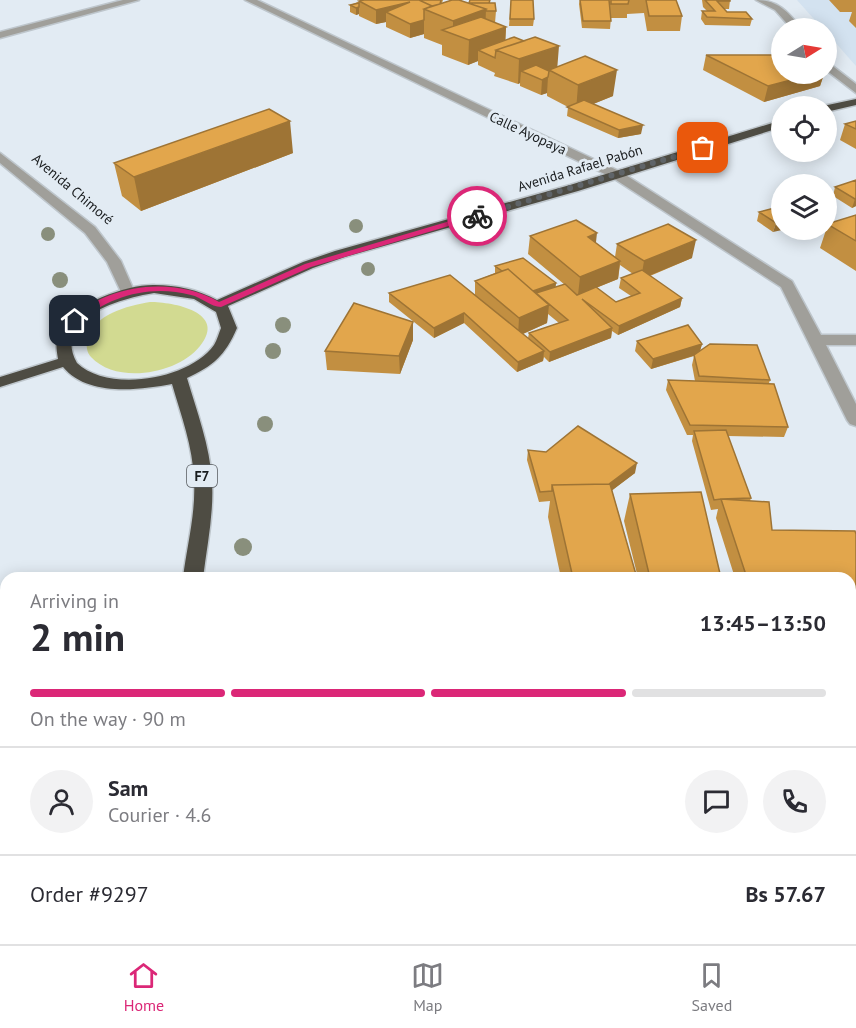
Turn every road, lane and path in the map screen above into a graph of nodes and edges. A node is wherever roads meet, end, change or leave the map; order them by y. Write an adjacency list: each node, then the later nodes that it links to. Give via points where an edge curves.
1 (134, 0): 5 (street)
2 (250, 0): 12 (street, Calle Ayopaya)
3 (761, 0): 4 (street, via 778,8)
4 (787, 18)
5 (0, 35)
6 (837, 74): 7 (street)
7 (856, 90)
8 (856, 102): 9 (highway)
9 (837, 106)
10 (771, 126): 12 (highway, Avenida Rafael Pabón)
11 (0, 157): 13 (street, Avenida Chimoré, via 90,230 114,261)
12 (617, 175): 14 (highway, Avenida Rafael Pabón, via 340,254); 15 (street, Calle Ayopaya, via 786,284)
13 (128, 293): 14 (highway, via 180,290 202,295); 17 (highway, via 107,299 75,321 63,348)
14 (218, 305): 18 (highway, via 229,322 226,342 208,362)
15 (816, 340): 16 (street); 20 (street, Calle Ayopaya)
16 (856, 340)
17 (67, 361): 18 (highway, via 77,372 111,385 156,384); 19 (highway)
18 (178, 378): 21 (highway, F7, via 202,468 203,502)
19 (0, 382)
20 (856, 420)
21 (194, 572)

